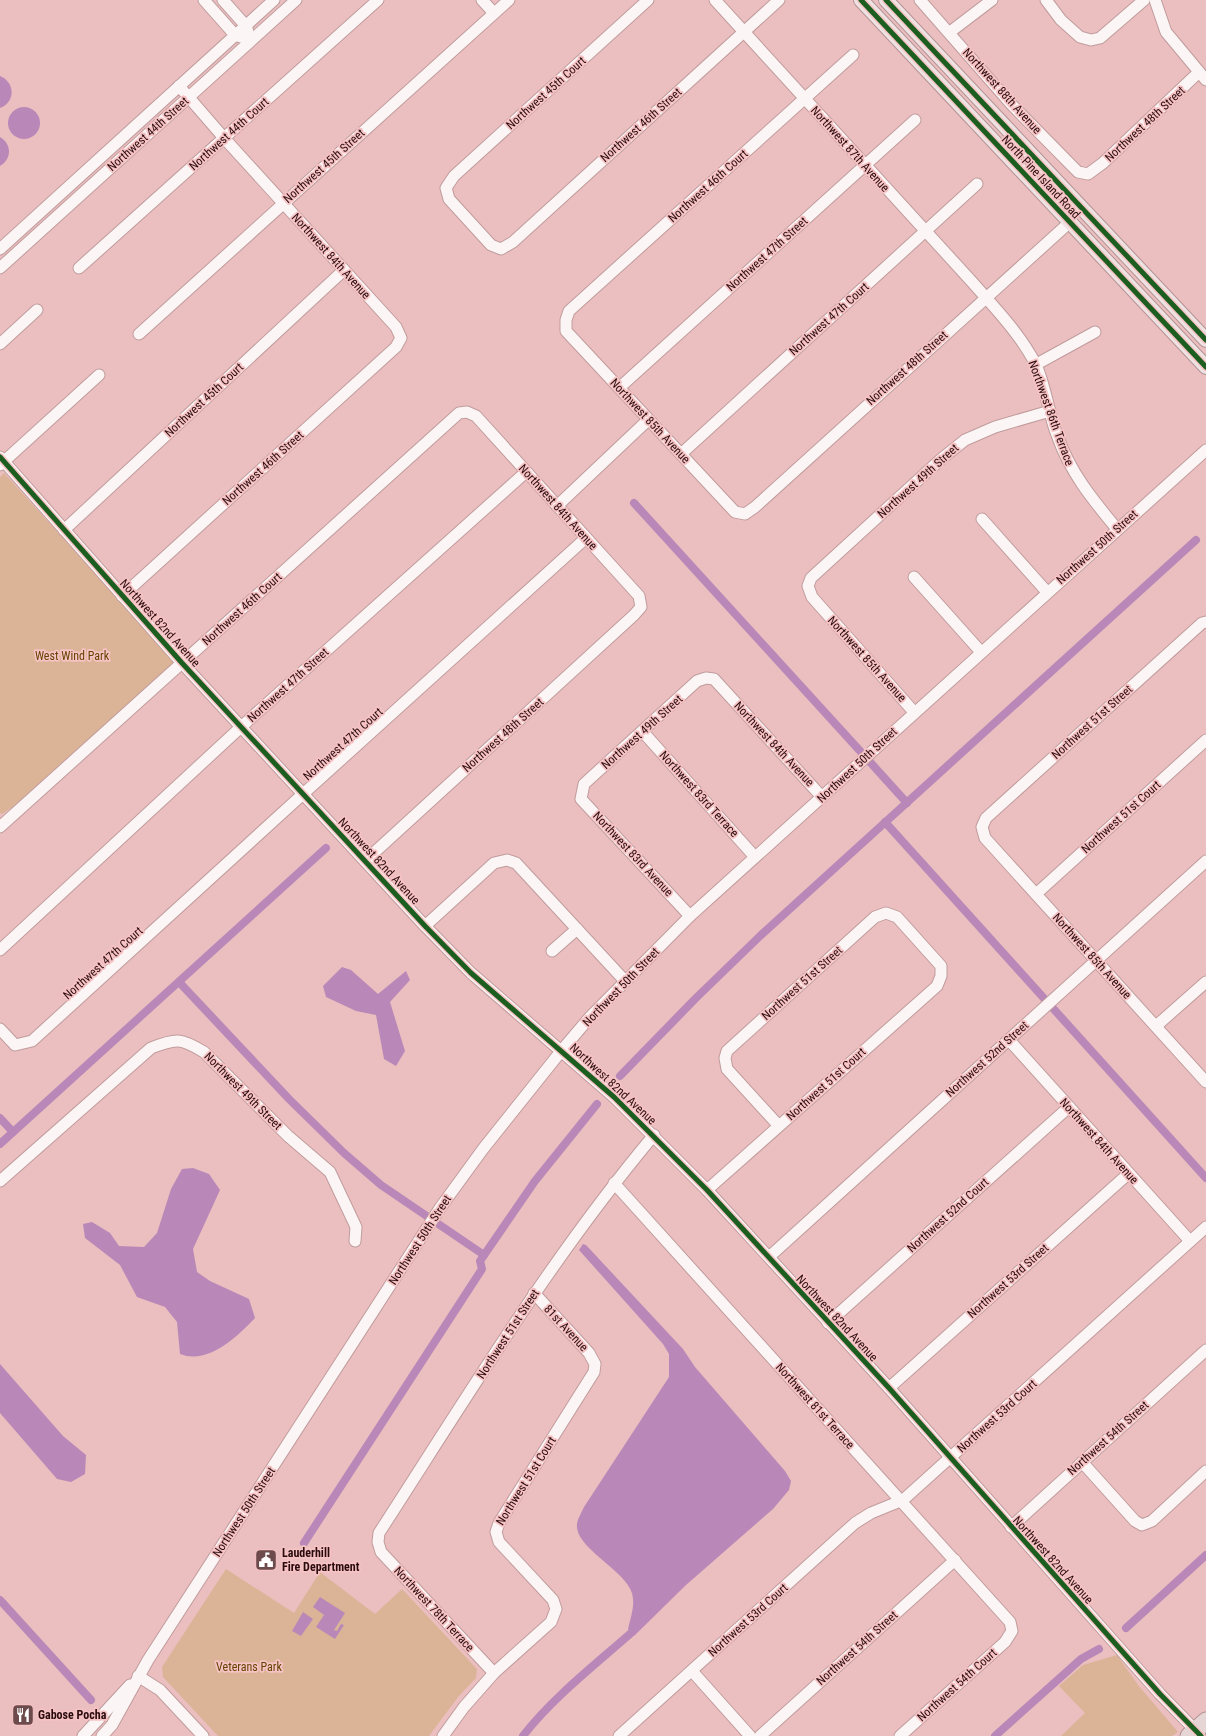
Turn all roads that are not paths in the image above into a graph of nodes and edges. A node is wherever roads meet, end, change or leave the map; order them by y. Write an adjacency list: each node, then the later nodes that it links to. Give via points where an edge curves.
1 (204, 0): 22 (street)
2 (223, 0): 19 (street)
3 (274, 0): 19 (street, Northwest 44th Street)
4 (296, 0): 23 (street, Northwest 44th Street)
5 (378, 0): 30 (street, Northwest 44th Court)
6 (482, 0): 18 (street)
7 (509, 0): 18 (street, Northwest 45th Street)
8 (648, 0): 39 (street, Northwest 45th Court, via 454,176 446,188 454,205 491,245)
9 (715, 0): 20 (street, Northwest 87th Avenue)
10 (779, 0): 20 (street, Northwest 46th Street)
11 (861, 0): 37 (main road, North Pine Island Road)
12 (886, 0): 42 (main road, North Pine Island Road)
13 (920, 0): 21 (street, Northwest 88th Avenue)
14 (992, 0): 21 (street)
15 (1046, 0): 16 (street, via 1061,20 1080,37 1091,40 1100,38)
16 (1144, 0)
17 (1155, 0): 25 (street, via 1166,32)
18 (494, 13): 36 (street, Northwest 45th Street)
19 (246, 26): 22 (street, Northwest 44th Street); 23 (street)
20 (744, 32): 28 (street, Northwest 87th Avenue); 39 (street, Northwest 46th Street, via 513,242)
21 (950, 32): 34 (street, Northwest 88th Avenue, via 1010,104 1078,172)
22 (235, 35): 23 (street); 26 (street, Northwest 44th Street)
23 (252, 40): 27 (street, Northwest 44th Street)
24 (853, 55): 28 (street, Northwest 46th Court)
25 (1203, 76): 34 (street, Northwest 48th Street)
26 (179, 86): 27 (street, Northwest 84th Avenue); 31 (street, Northwest 44th Street)
27 (188, 97): 30 (street, Northwest 84th Avenue); 33 (street, Northwest 44th Street)
28 (804, 99): 32 (street, Northwest 87th Avenue); 48 (street, Northwest 46th Court, via 569,311)
29 (915, 120): 32 (street, Northwest 47th Street)
30 (224, 138): 36 (street, Northwest 84th Avenue); 44 (street, Northwest 44th Court)
31 (95, 162): 33 (street); 40 (street, Northwest 44th Street)
32 (864, 166): 38 (street, Northwest 87th Avenue); 57 (street, Northwest 47th Street)
33 (105, 173): 43 (street, Northwest 44th Street)
34 (1088, 174)
35 (977, 184): 38 (street, Northwest 47th Court)
36 (283, 203): 45 (street, Northwest 84th Avenue); 50 (street, Northwest 45th Street)
37 (1070, 222): 41 (main road, North Pine Island Road); 46 (street, Northwest 48th Street)
38 (925, 231): 46 (street, Northwest 87th Avenue); 62 (street, Northwest 47th Court)
39 (501, 248)
40 (0, 249)
41 (1095, 250): 42 (main road, via 1121,261); 55 (main road, North Pine Island Road)
42 (1129, 258): 52 (main road, North Pine Island Road)
43 (0, 268)
44 (79, 268)
45 (344, 270): 51 (street, Northwest 84th Avenue, via 396,327); 69 (street, Northwest 45th Court)
46 (986, 297): 54 (street, Northwest 86th Terrace, via 1010,326); 66 (street, Northwest 48th Street)
47 (37, 310): 53 (street)
48 (566, 320): 57 (street, Northwest 85th Avenue, via 566,331)
49 (1095, 332): 54 (street)
50 (139, 334)
51 (401, 338): 74 (street, Northwest 46th Street, via 396,347)
52 (1206, 340)
53 (0, 344)
54 (1036, 365): 58 (street, Northwest 86th Terrace)
55 (1206, 367)
56 (99, 375): 63 (street)
57 (619, 388): 60 (street, Northwest 85th Avenue)
58 (1050, 411): 68 (street, Northwest 86th Terrace, via 1056,435 1070,467 1086,492); 72 (street, Northwest 49th Street, via 995,427 965,440 811,578)
59 (467, 412): 64 (street, Northwest 84th Avenue, via 476,416); 78 (street, Northwest 46th Court, via 458,413)
60 (648, 420): 62 (street, Northwest 85th Avenue); 65 (street)
61 (1206, 450): 68 (street, Northwest 50th Street)
62 (681, 454): 66 (street, Northwest 85th Avenue, via 735,512)
63 (1, 461): 69 (street, Northwest 82nd Avenue)
64 (526, 472): 65 (street, Northwest 84th Avenue); 81 (street, Northwest 47th Street)
65 (557, 506): 70 (street, Northwest 84th Avenue)
66 (745, 514)
67 (982, 519): 73 (street)
68 (1117, 529): 73 (street, Northwest 50th Street)
69 (64, 530): 74 (street, Northwest 82nd Avenue)
70 (586, 538): 75 (street, Northwest 84th Avenue, via 639,596); 85 (street, Northwest 47th Court)
71 (914, 577): 77 (street)
72 (808, 586): 80 (street, Northwest 85th Avenue, via 812,597)
73 (1047, 592): 77 (street, Northwest 50th Street)
74 (122, 596): 78 (street, Northwest 82nd Avenue)
75 (641, 607): 90 (street, Northwest 48th Street)
76 (1206, 622): 88 (street, Northwest 51st Street, via 986,818)
77 (982, 652): 80 (street, Northwest 50th Street)
78 (182, 663): 81 (street, Northwest 82nd Avenue); 87 (street, Northwest 46th Court)
79 (706, 678): 82 (street, Northwest 49th Street, via 698,681); 86 (street, Northwest 84th Avenue, via 714,679)
80 (914, 712): 86 (street, Northwest 50th Street)
81 (241, 727): 85 (street, Northwest 82nd Avenue); 97 (street, Northwest 47th Street)
82 (642, 732): 84 (street, Northwest 49th Street, via 584,784); 89 (street, Northwest 83rd Terrace)
83 (1206, 740): 92 (street, Northwest 51st Court)
84 (582, 790): 94 (street, Northwest 83rd Avenue, via 581,799)
85 (302, 794): 90 (street, Northwest 82nd Avenue); 103 (street, Northwest 47th Court, via 32,1041 15,1045)
86 (822, 797): 89 (street, Northwest 50th Street)
87 (0, 827)
88 (982, 827): 92 (street, Northwest 85th Avenue, via 985,838)
89 (755, 857): 94 (street, Northwest 50th Street)
90 (365, 861): 95 (street, Northwest 82nd Avenue)
91 (1206, 861): 99 (street, Northwest 52nd Street)
92 (1036, 894): 99 (street, Northwest 85th Avenue)
93 (886, 914): 108 (street, Northwest 51st Street, via 875,918 727,1051 727,1069); 108 (street, Northwest 51st Court, via 896,917 941,966 937,986)
94 (690, 916): 100 (street, Northwest 50th Street)
95 (425, 926): 96 (street, via 494,863 507,860 516,863); 105 (street, Northwest 82nd Avenue, via 471,973)
96 (577, 929): 98 (street); 100 (street)
97 (0, 950)
98 (552, 951)
99 (1096, 960): 102 (street, Northwest 85th Avenue); 104 (street, Northwest 52nd Street)
100 (625, 981): 105 (street, Northwest 50th Street)
101 (1206, 982): 102 (street)
102 (1156, 1026): 106 (street, Northwest 85th Avenue)
103 (0, 1029)
104 (1009, 1040): 107 (street, Northwest 84th Avenue); 117 (street, Northwest 52nd Street)
105 (562, 1050): 109 (street, Northwest 82nd Avenue); 133 (street, Northwest 50th Street, via 483,1149 436,1214)
106 (1206, 1082)
107 (1069, 1107): 110 (street, Northwest 84th Avenue); 119 (street, Northwest 52nd Court)
108 (779, 1126): 113 (street, Northwest 51st Court)
109 (654, 1135): 112 (street, Northwest 51st Street); 113 (street, Northwest 82nd Avenue)
110 (1128, 1174): 116 (street, Northwest 84th Avenue); 122 (street, Northwest 53rd Street)
111 (0, 1181): 115 (street, Northwest 49th Street, via 151,1048 170,1040 189,1043 204,1052 288,1136 330,1172 356,1227)
112 (614, 1182): 118 (street, Northwest 51st Street); 126 (street, Northwest 81st Terrace, via 889,1489)
113 (707, 1190): 117 (street, Northwest 82nd Avenue)
114 (1206, 1227): 116 (street, Northwest 53rd Court)
115 (355, 1241)
116 (1190, 1241): 123 (street, Northwest 53rd Court)
117 (768, 1257): 119 (street, Northwest 82nd Avenue)
118 (534, 1293): 121 (street, 81st Avenue, via 590,1353); 128 (street, Northwest 51st Street, via 379,1533)
119 (828, 1323): 122 (street, Northwest 82nd Avenue)
120 (1206, 1350): 124 (street, Northwest 54th Street)
121 (595, 1364): 132 (street, Northwest 51st Court, via 594,1372 498,1523 496,1532 499,1542 553,1600 556,1609 551,1622)
122 (889, 1388): 123 (street, Northwest 82nd Avenue)
123 (950, 1458): 126 (street, Northwest 53rd Court); 127 (street, Northwest 82nd Avenue)
124 (1082, 1462): 125 (street, via 1135,1521 1142,1525 1152,1520); 127 (street, Northwest 54th Street)
125 (1206, 1471)
126 (903, 1500): 129 (street, Northwest 81st Terrace); 131 (street, Northwest 53rd Court, via 870,1513 855,1523)
127 (1011, 1527): 134 (street, Northwest 82nd Avenue, via 1160,1694)
128 (378, 1542): 132 (street, Northwest 78th Terrace, via 381,1552)
129 (955, 1560): 130 (street, Northwest 81st Terrace, via 1010,1622); 141 (street, Northwest 54th Street)
130 (1012, 1631): 142 (street, Northwest 54th Court, via 1005,1642)
131 (692, 1671): 139 (street, Northwest 53rd Court); 140 (street)
132 (494, 1673): 138 (street)
133 (138, 1676): 135 (street); 136 (street, Northwest 50th Street, via 112,1725); 137 (street, via 160,1690)
134 (1198, 1731)
135 (83, 1736)
136 (102, 1736)
137 (204, 1736)
138 (443, 1736)
139 (619, 1736)
140 (750, 1736)
141 (760, 1736)
142 (900, 1736)

